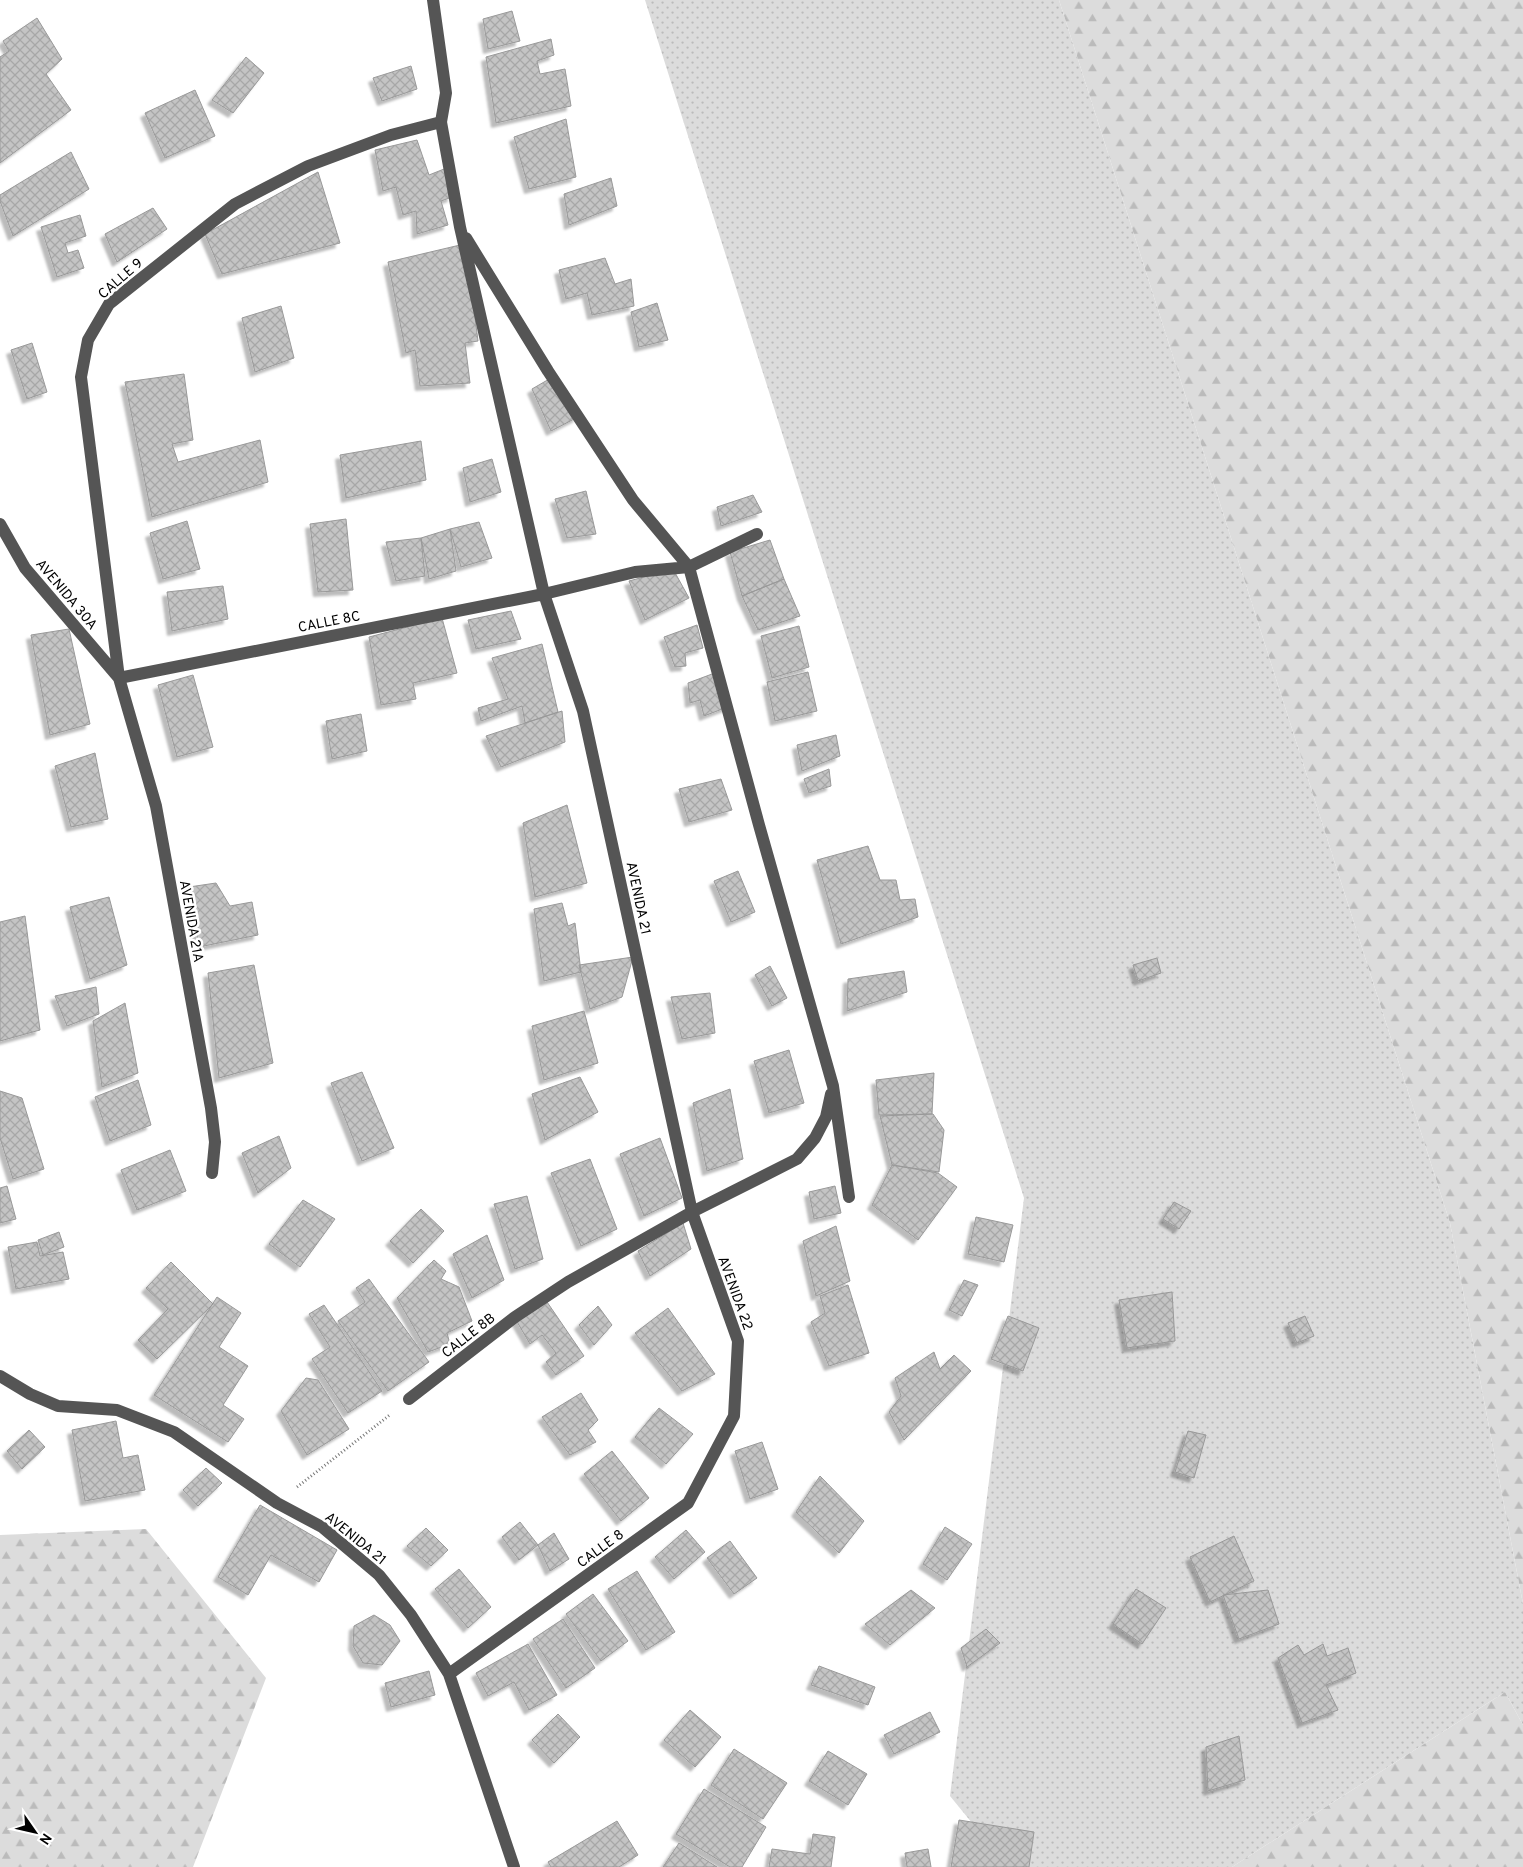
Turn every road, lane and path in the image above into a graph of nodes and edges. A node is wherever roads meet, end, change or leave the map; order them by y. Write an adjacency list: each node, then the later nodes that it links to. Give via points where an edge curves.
1 (433, 0): 2 (street, via 444,69 446,105)
2 (441, 122): 3 (street, AVENIDA 21); 8 (street, CALLE 9, via 391,135 308,166 235,204 109,304 88,340 80,377)
3 (460, 228): 6 (street, via 633,500); 7 (street, AVENIDA 21)
4 (0, 524): 8 (street, AVENIDA 30A, via 25,568)
5 (757, 534): 6 (street)
6 (689, 567): 7 (street, CALLE 8C, via 635,572); 9 (street)
7 (544, 594): 8 (street, CALLE 8C); 12 (street, AVENIDA 21, via 583,711)
8 (119, 678): 10 (street, AVENIDA 21A, via 156,806 211,1108 215,1142)
9 (833, 1086): 11 (street); 12 (street, CALLE 8B, via 826,1117 815,1138 797,1159)
10 (212, 1173)
11 (849, 1198)
12 (692, 1212): 14 (street, CALLE 8B, via 568,1282 515,1317); 15 (street, AVENIDA 22, via 738,1341)
13 (0, 1376): 16 (street, AVENIDA 21, via 58,1406 117,1410 174,1432)
14 (409, 1399): 16 (path)
15 (734, 1416): 17 (street, CALLE 8, via 688,1503)
16 (277, 1503): 17 (street, AVENIDA 21, via 322,1527 379,1575 411,1615)
17 (449, 1674): 18 (street, AVENIDA 21)
18 (514, 1867)

